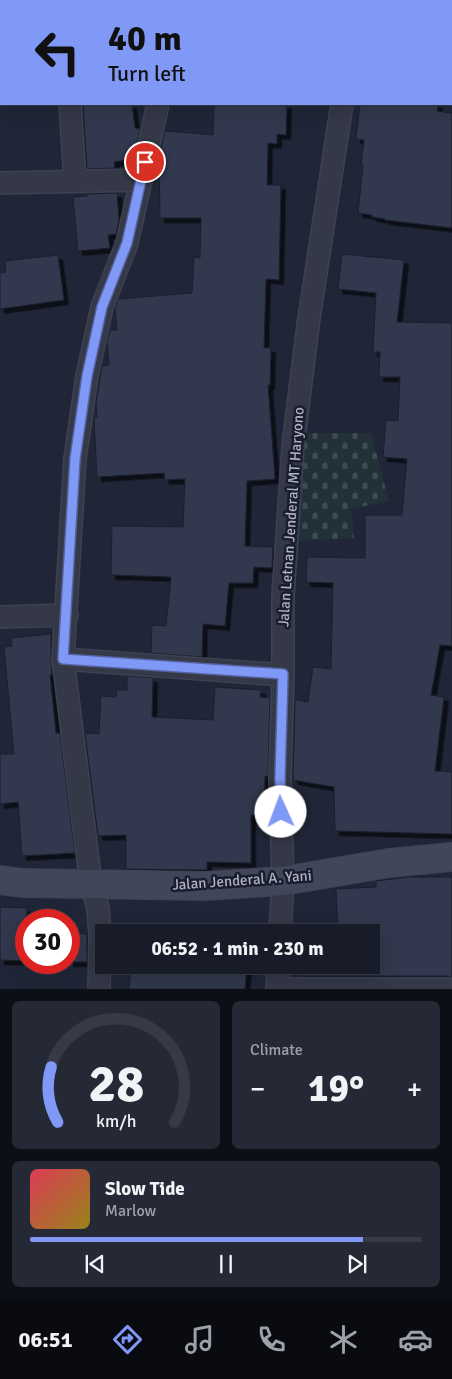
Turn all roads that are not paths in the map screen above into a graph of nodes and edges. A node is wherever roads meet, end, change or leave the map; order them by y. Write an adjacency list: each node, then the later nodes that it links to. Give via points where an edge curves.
1 (70, 105): 5 (street)
2 (158, 105): 4 (street)
3 (342, 105): 10 (street, Jalan Letnan Jenderal MT Haryono, via 293,446 283,596)
4 (141, 180): 5 (street); 7 (street, via 127,243 102,307 87,376 75,459)
5 (75, 181): 6 (street)
6 (0, 183)
7 (66, 615): 8 (street); 9 (street)
8 (0, 617)
9 (63, 659): 10 (street); 14 (street)
10 (283, 674): 13 (street, Jalan Letnan Jenderal MT Haryono, via 280,778)
11 (452, 857): 13 (street, Jalan Jenderal A. Yani, via 389,863)
12 (0, 880): 14 (street, Jalan Jenderal A. Yani)
13 (283, 880): 14 (street, Jalan Jenderal A. Yani, via 206,886); 15 (street, Jalan Letnan Jenderal MT Haryono)
14 (91, 884): 17 (street, via 98,908)
15 (280, 924)
16 (278, 974): 18 (street)
17 (99, 989)
18 (277, 989): 19 (street)
19 (448, 989)

